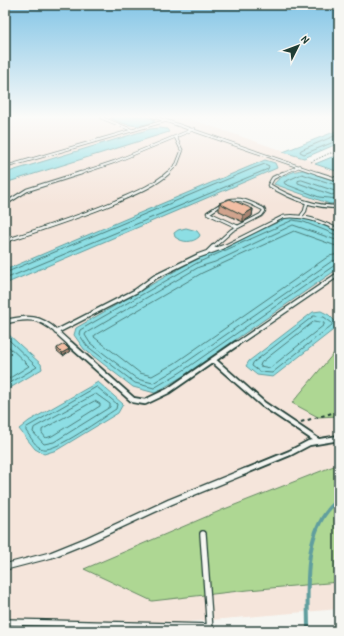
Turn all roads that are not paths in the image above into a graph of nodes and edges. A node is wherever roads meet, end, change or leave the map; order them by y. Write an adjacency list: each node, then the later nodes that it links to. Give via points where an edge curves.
1 (81, 146): 6 (lane)
2 (156, 146): 9 (lane, via 27,190)
3 (180, 146): 14 (lane, via 179,160 154,184 109,204)
4 (242, 146): 5 (lane)
5 (300, 166): 7 (lane); 8 (lane, via 275,177 269,185)
6 (5, 167)
7 (339, 180)
8 (307, 203): 10 (lane); 11 (lane)
9 (5, 204)
10 (339, 208)
11 (302, 215): 13 (lane); 15 (lane, via 292,214 283,217)
12 (238, 227): 12 (lane, via 214,216 208,213 225,202 237,199 263,208 261,215); 15 (lane)
13 (339, 230)
14 (5, 241)
15 (208, 253): 18 (lane, via 155,277 136,291)
16 (339, 274): 19 (lane)
17 (5, 322): 18 (lane, via 31,317 43,321)
18 (56, 332): 19 (lane, via 133,400 145,402 159,396)
19 (213, 360): 21 (lane, via 249,394)
20 (339, 438): 21 (lane)
21 (318, 441): 23 (lane, via 170,502 51,555)
22 (203, 534): 25 (lane)
23 (5, 567)
24 (5, 622): 25 (lane)
25 (210, 629)

